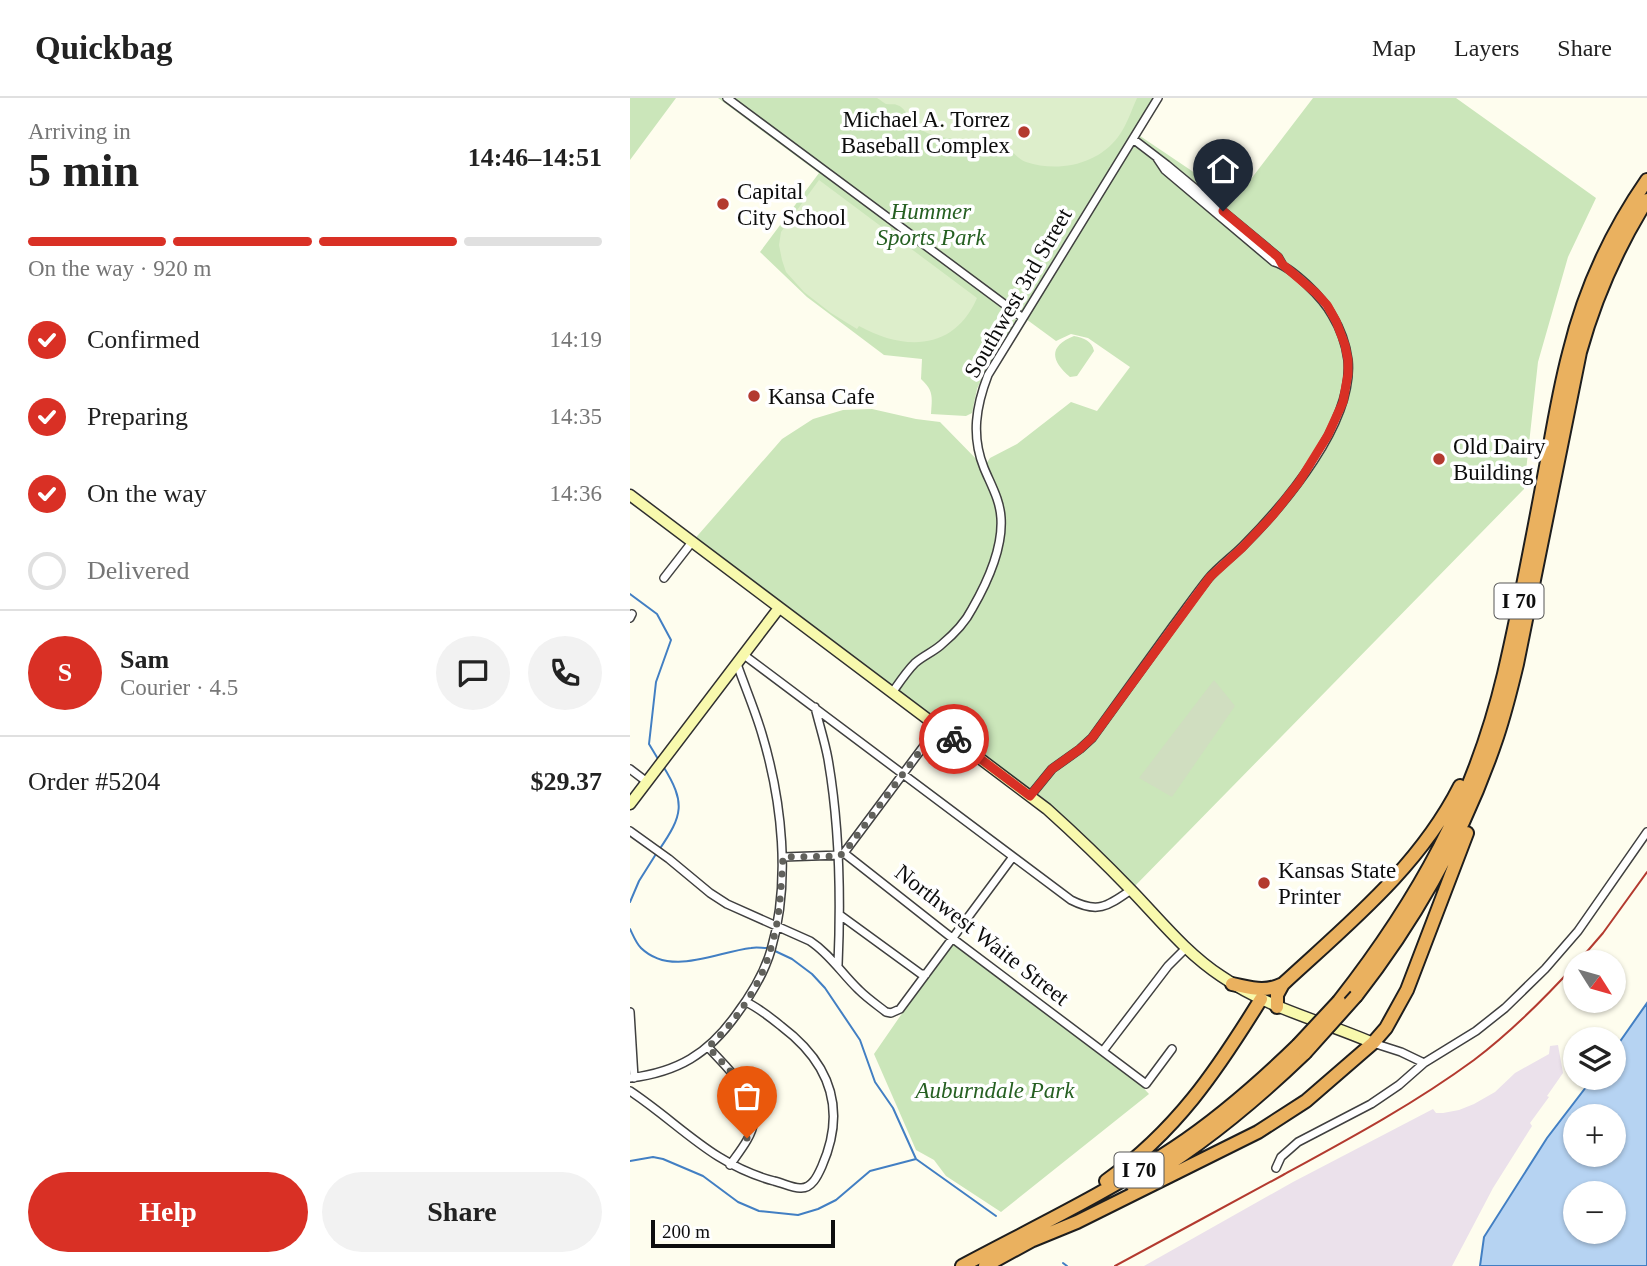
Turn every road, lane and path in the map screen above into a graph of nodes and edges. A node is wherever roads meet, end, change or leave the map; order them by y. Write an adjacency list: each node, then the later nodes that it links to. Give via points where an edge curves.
1 (727, 98): 6 (street)
2 (1158, 98): 3 (street, Southwest 3rd Street)
3 (1133, 139): 6 (street, Southwest 3rd Street); 20 (street, via 1278,257 1327,305 1345,345 1348,374 1343,402 1328,435 1273,515 1210,577 1092,738 1052,769)
4 (1647, 180): 14 (highway, I 70, via 1603,257 1569,351)
5 (1647, 200): 16 (highway, I 70, via 1607,275 1580,352 1517,664)
6 (1023, 318): 12 (street, Southwest 3rd Street, via 988,375 976,415 977,445 1001,517 1000,541 972,611 941,645 914,665)
7 (630, 495): 8 (main road)
8 (692, 542): 9 (street); 10 (main road)
9 (664, 578)
10 (779, 608): 11 (main road); 12 (main road)
11 (741, 659): 13 (street); 19 (main road); 25 (street, via 771,767)
12 (892, 693): 15 (main road)
13 (815, 707): 18 (street); 24 (street, via 828,757)
14 (1494, 709): 35 (highway, via 1453,799 1421,847 1383,891); 43 (highway, I 70, bridge, via 1465,793 1433,862 1368,964)
15 (938, 727): 18 (street); 20 (main road)
16 (1489, 761): 40 (highway, via 1407,990); 43 (highway, I 70, bridge, via 1459,832 1389,952 1356,996)
17 (630, 769): 19 (street)
18 (903, 774): 24 (street); 26 (street)
19 (650, 777): 21 (main road)
20 (1030, 796): 27 (main road)
21 (630, 804)
22 (630, 831): 29 (street, via 727,904)
23 (1647, 832): 45 (street, via 1545,969 1485,1025)
24 (841, 854): 25 (street); 28 (street); 30 (street, Northwest Waite Street)
25 (783, 857): 29 (street)
26 (1013, 858): 27 (street, via 1088,907 1105,906); 30 (street)
27 (1131, 890): 31 (main road)
28 (840, 915): 32 (street); 33 (street)
29 (776, 927): 32 (street, via 810,941); 37 (street, via 766,963)
30 (953, 938): 33 (street); 44 (street, Northwest Waite Street)
31 (1186, 948): 34 (main road); 44 (street)
32 (838, 965): 33 (street, via 865,995 894,1013)
33 (926, 974)
34 (1232, 984): 35 (highway, via 1264,990); 36 (main road)
35 (1283, 984): 38 (highway)
36 (1261, 999): 38 (main road); 50 (highway, via 1203,1088 1170,1127 1136,1158)
37 (746, 1002): 41 (street); 48 (street, via 799,1041 819,1065 833,1104 833,1130 812,1183 801,1188)
38 (1277, 1007): 40 (main road)
39 (630, 1012): 46 (street)
40 (1373, 1042): 45 (street); 51 (highway, via 1306,1101 1258,1132)
41 (708, 1047): 46 (street, via 674,1068); 48 (street, via 753,1106 752,1129)
42 (1172, 1049): 44 (street, Northwest Waite Street, via 1146,1084)
43 (1302, 1049): 50 (highway, I 70, via 1175,1147); 51 (highway, I 70, via 1241,1111 1181,1155)
44 (1103, 1051)
45 (1424, 1063): 49 (street, via 1371,1104 1298,1142)
46 (632, 1078)
47 (630, 1091): 48 (street)
48 (730, 1165)
49 (1276, 1168)
50 (1053, 1217): 52 (highway, I 70)
51 (1033, 1240): 53 (highway, I 70)
52 (962, 1266)
53 (985, 1266)

